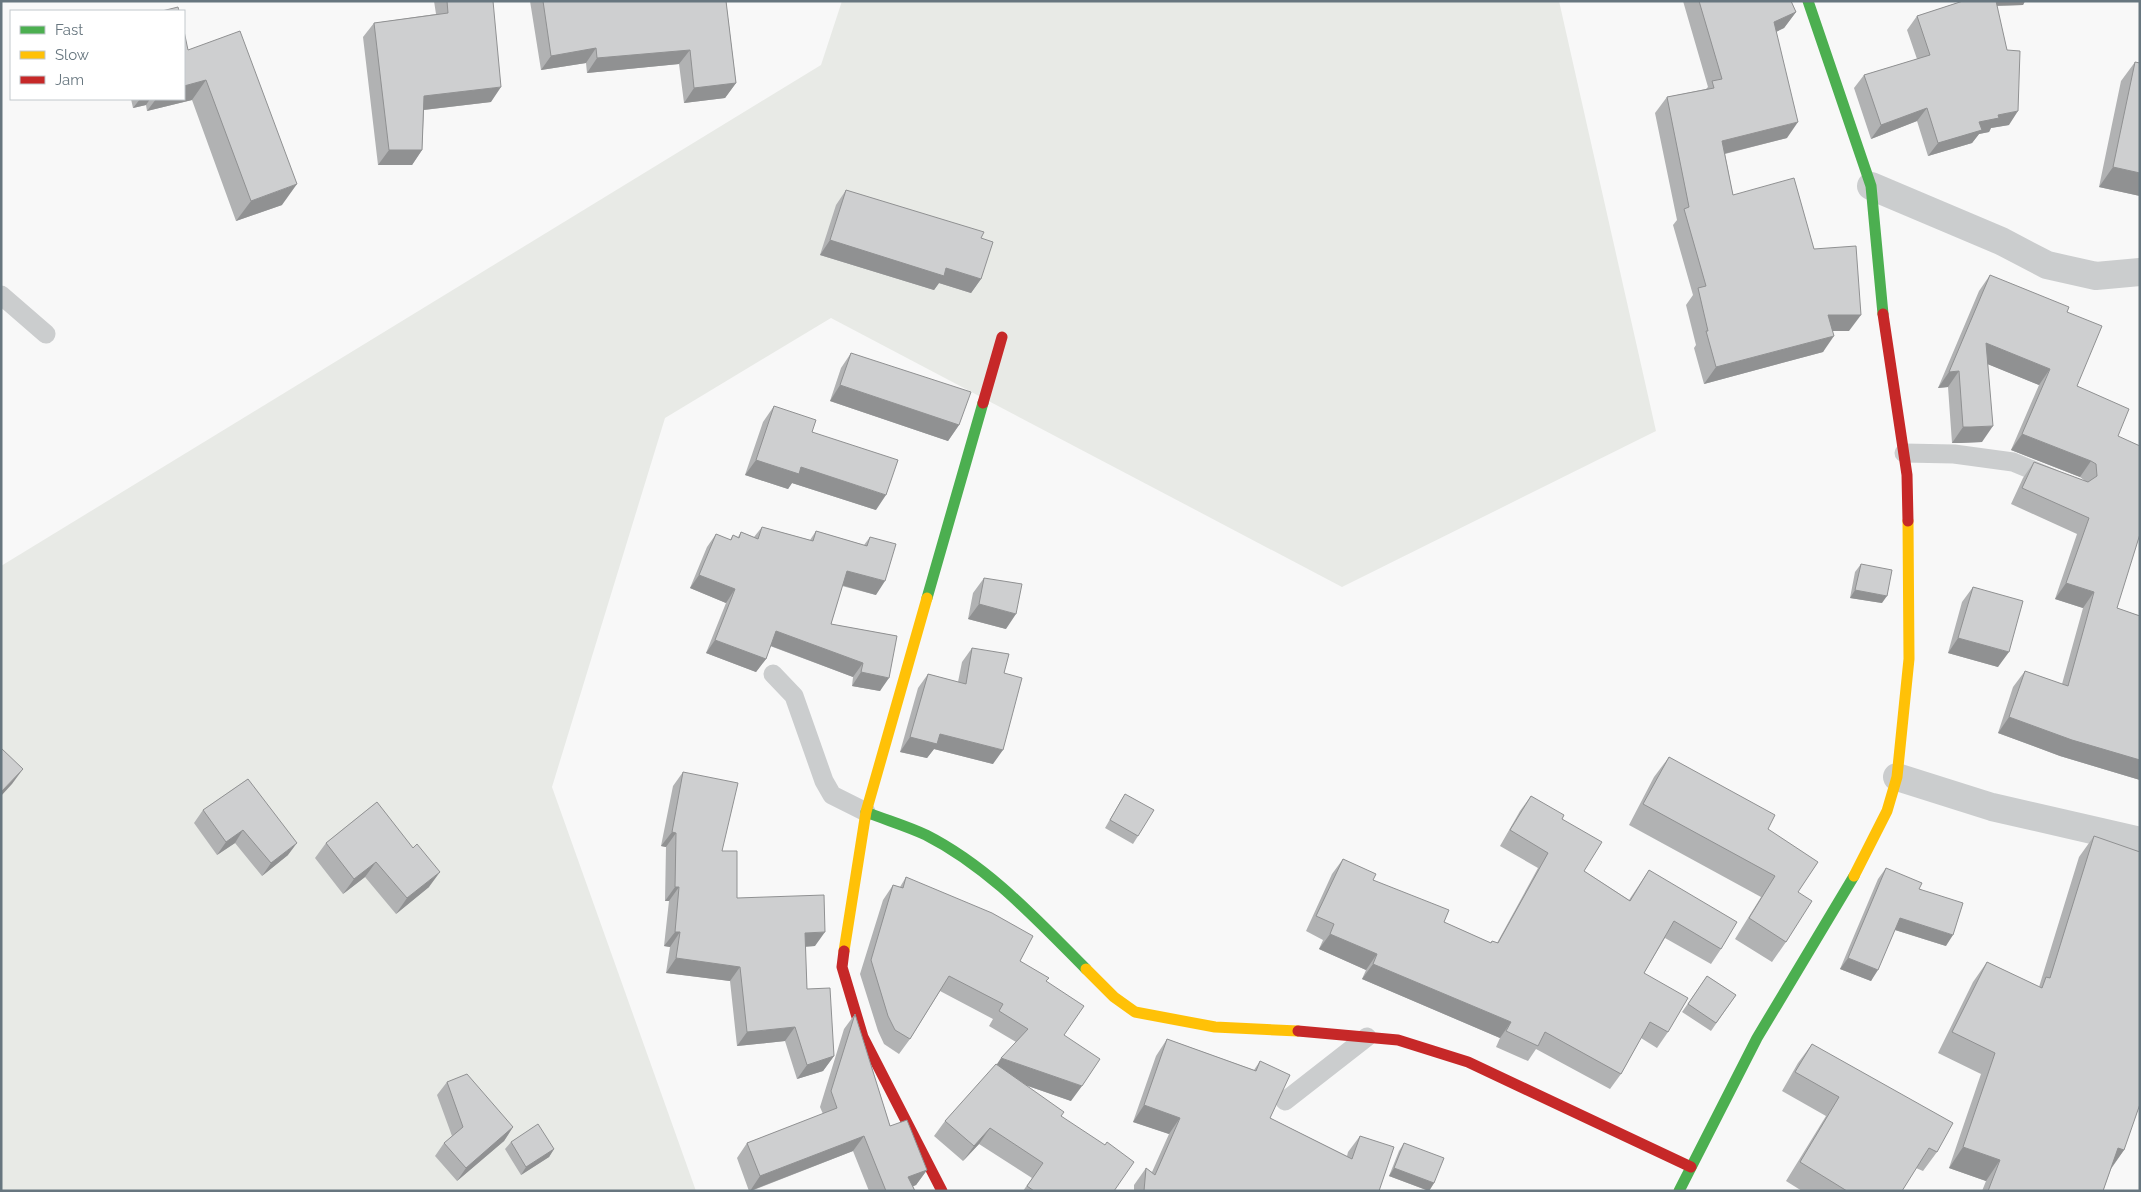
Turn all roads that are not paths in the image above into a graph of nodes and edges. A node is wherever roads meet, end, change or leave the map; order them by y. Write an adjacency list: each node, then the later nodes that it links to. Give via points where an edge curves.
1 (1808, 1): 2 (street)
2 (1871, 186): 3 (street, via 2002,241 2047,265 2096,276); 7 (street, via 1886,340)
3 (2140, 272)
4 (1, 295): 5 (lane)
5 (46, 334)
6 (1002, 337): 11 (street)
7 (1904, 453): 8 (lane, via 1954,454 2013,462); 10 (street, via 1910,659)
8 (2067, 484)
9 (773, 674): 11 (lane, via 794,696 832,795)
10 (1897, 778): 12 (street, via 2009,811); 15 (street, via 1887,811 1854,875 1757,1038)
11 (866, 812): 13 (street, via 926,835 977,866 1029,912 1114,997 1135,1012 1216,1027); 16 (street, via 842,967 863,1038)
12 (2140, 841)
13 (1367, 1037): 14 (lane); 15 (street, via 1398,1040 1468,1062)
14 (1285, 1101)
15 (1692, 1167): 17 (street)
16 (942, 1191)
17 (1679, 1191)

